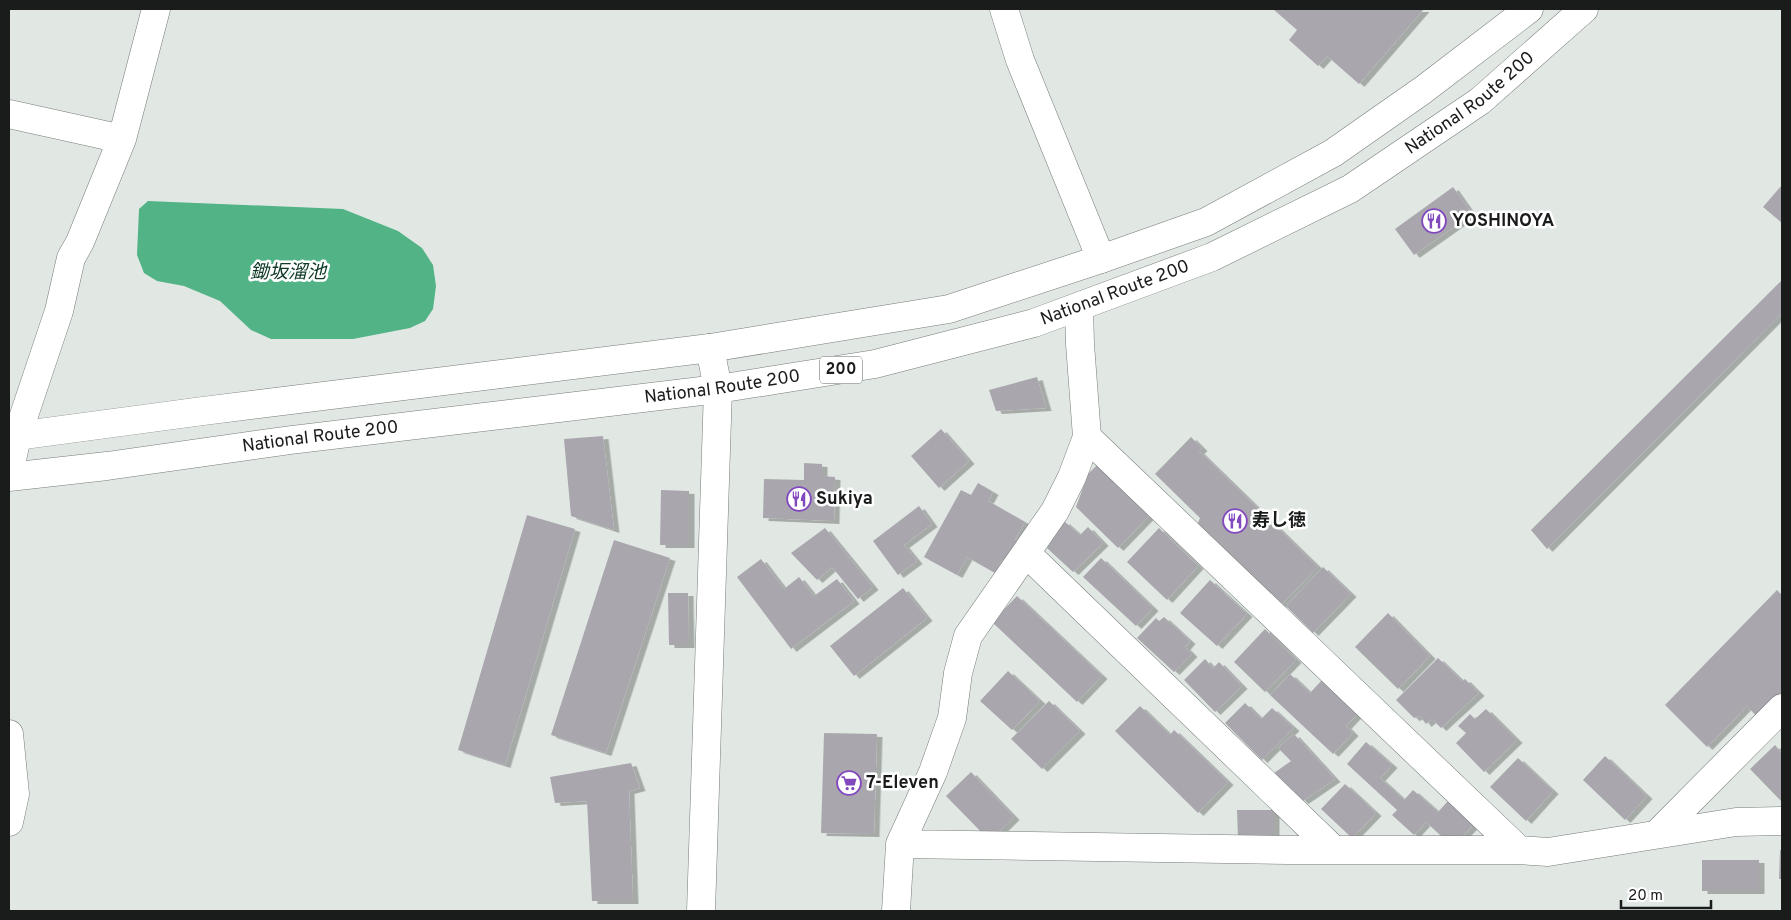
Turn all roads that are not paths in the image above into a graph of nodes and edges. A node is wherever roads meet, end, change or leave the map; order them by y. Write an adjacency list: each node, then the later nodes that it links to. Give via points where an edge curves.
1 (156, 9): 6 (main road)
2 (1004, 9): 7 (main road, via 1020,60)
3 (1529, 9): 7 (main road, National Route 200, via 1423,90 1333,153 1206,222)
4 (1584, 9): 8 (main road, National Route 200 / 200, via 1480,101 1350,189 1212,257)
5 (9, 114): 6 (main road)
6 (122, 139): 11 (main road, via 71,258 59,311)
7 (1101, 259): 9 (main road, National Route 200, via 949,308)
8 (1079, 307): 10 (main road, National Route 200 / 200, via 1034,323 875,364); 12 (main road)
9 (710, 348): 10 (main road); 11 (main road, National Route 200)
10 (718, 390): 13 (main road, National Route 200 / 200); 23 (main road)
11 (13, 437): 13 (main road)
12 (1087, 437): 14 (main road, via 1055,511); 22 (main road)
13 (9, 476)
14 (1026, 553): 20 (main road, via 968,636 958,673 952,718 933,772); 21 (main road)
15 (1782, 708): 19 (main road)
16 (9, 734): 17 (main road, via 15,794)
17 (9, 822)
18 (1782, 822): 19 (main road, via 1736,822)
19 (1657, 834): 22 (main road, via 1548,852)
20 (900, 844): 21 (main road); 24 (main road)
21 (1334, 850): 22 (main road)
22 (1519, 850)
23 (701, 911)
24 (896, 911)

